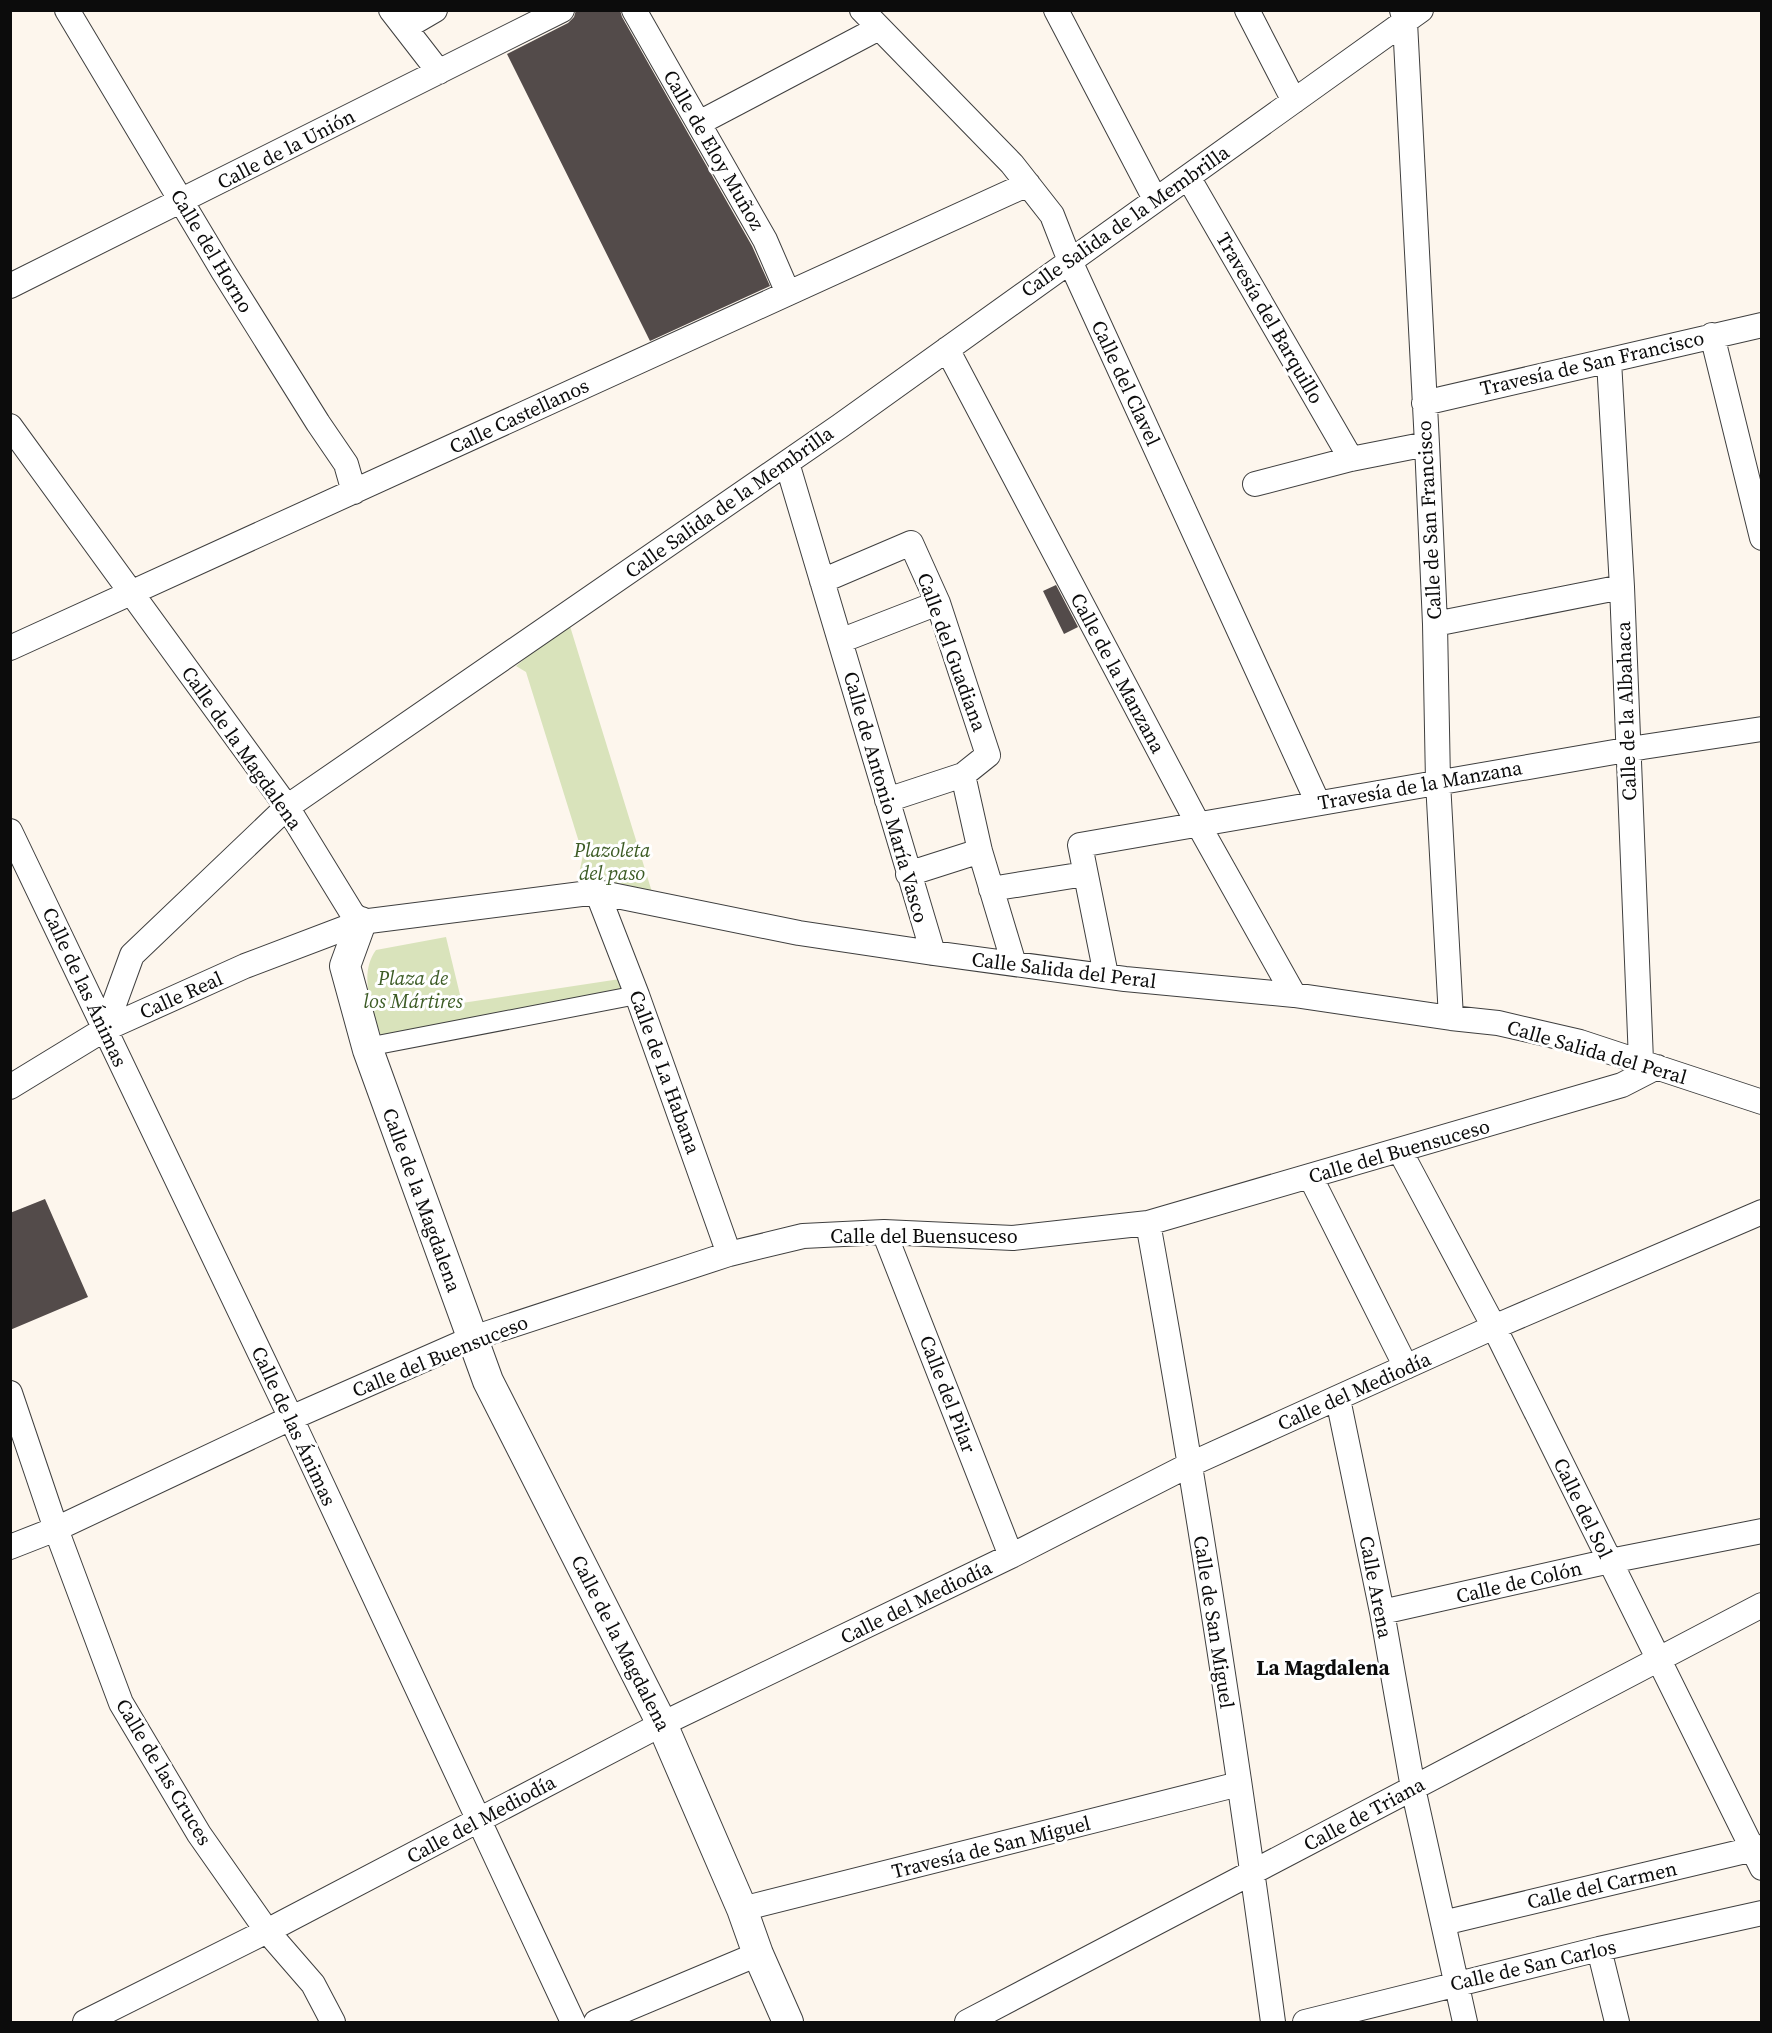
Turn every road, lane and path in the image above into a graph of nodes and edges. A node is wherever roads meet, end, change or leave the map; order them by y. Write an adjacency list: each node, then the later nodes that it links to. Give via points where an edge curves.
1 (67, 10): 17 (street, Calle del Horno)
2 (435, 10): 9 (street)
3 (562, 10): 11 (street, Calle de la Unión)
4 (634, 10): 13 (street, Calle de Eloy Muñoz)
5 (862, 10): 10 (street, Calle del Clavel)
6 (1056, 10): 16 (street)
7 (1247, 10): 12 (street)
8 (1410, 13): 12 (street, Calle Salida de la Membrilla); 25 (street, Calle de San Francisco)
9 (399, 19): 11 (street)
10 (879, 28): 13 (street); 15 (street, Calle del Clavel)
11 (439, 72): 17 (street, Calle de la Unión)
12 (1294, 101): 14 (street, Calle Salida de la Membrilla)
13 (699, 123): 20 (street, Calle de Eloy Muñoz, via 765,240)
14 (1188, 177): 16 (street, Calle Salida de la Membrilla); 28 (street, Travesía del Barquillo)
15 (1028, 184): 18 (street, Calle del Clavel, via 1052,215); 20 (street, Calle Castellanos)
16 (1155, 199): 18 (street, Calle Salida de la Membrilla)
17 (182, 201): 19 (street, Calle de la Unión); 31 (street, Calle del Horno, via 346,464)
18 (1070, 261): 23 (street, Calle Salida de la Membrilla); 45 (street, Calle del Clavel)
19 (14, 280)
20 (788, 292): 31 (street, Calle Castellanos)
21 (1761, 324): 22 (street, Travesía de San Francisco)
22 (1712, 335): 24 (street, Travesía de San Francisco); 32 (street)
23 (947, 349): 29 (street, Calle Salida de la Membrilla); 47 (street, Calle de la Manzana)
24 (1609, 361): 25 (street, Travesía de San Francisco); 34 (street, Calle de la Albahaca)
25 (1424, 403): 27 (street, Calle de San Francisco)
26 (10, 426): 35 (street, Calle de la Magdalena)
27 (1427, 444): 28 (street); 37 (street, Calle de San Francisco)
28 (1351, 459): 30 (street)
29 (787, 463): 33 (street, Calle de Antonio María Vasco); 46 (street, Calle Salida de la Membrilla)
30 (1255, 484)
31 (354, 492): 35 (street, Calle Castellanos)
32 (1761, 538)
33 (822, 581): 36 (street, Calle del Guadiana, via 911,543); 38 (street, Calle de Antonio María Vasco)
34 (1622, 587): 37 (street); 41 (street, Calle de la Albahaca)
35 (130, 592): 39 (street, Calle Castellanos); 46 (street, Calle de la Magdalena)
36 (939, 603): 38 (street); 42 (street, Calle del Guadiana, via 988,755)
37 (1434, 624): 43 (street, Calle de San Francisco)
38 (840, 641): 44 (street, Calle de Antonio María Vasco)
39 (10, 648)
40 (1761, 729): 41 (street, Travesía de la Manzana)
41 (1627, 750): 43 (street, Travesía de la Manzana); 63 (street, Calle de la Albahaca)
42 (963, 775): 44 (street); 49 (street)
43 (1438, 782): 45 (street, Travesía de la Manzana); 60 (street, Calle de San Francisco)
44 (887, 800): 50 (street, Calle de Antonio María Vasco)
45 (1318, 803): 47 (street, Travesía de la Manzana)
46 (287, 807): 54 (street, Calle de la Magdalena); 61 (street, Calle Salida de la Membrilla, via 132,955)
47 (1198, 824): 51 (street, Travesía de la Manzana, via 1080,845); 59 (street, Calle de la Manzana)
48 (10, 831): 61 (street, Calle de las Ánimas)
49 (980, 851): 50 (street); 52 (street)
50 (908, 874): 55 (street, Calle de Antonio María Vasco)
51 (1085, 874): 52 (street); 57 (street)
52 (991, 889): 56 (street)
53 (597, 892): 54 (street, Calle Salida del Peral); 55 (street, Calle Salida del Peral, via 799,933); 58 (street, Calle de La Habana)
54 (361, 922): 61 (street, Calle Real, via 245,966); 62 (street, Calle de la Magdalena, via 345,966)
55 (933, 953): 56 (street, Calle Salida del Peral)
56 (1014, 964): 57 (street, Calle Salida del Peral)
57 (1106, 975): 59 (street, Calle Salida del Peral)
58 (637, 995): 62 (street); 71 (street, Calle de La Habana)
59 (1294, 995): 60 (street, Calle Salida del Peral)
60 (1451, 1018): 63 (street, Calle Salida del Peral, via 1498,1023 1580,1042)
61 (105, 1029): 64 (street, Calle Real); 77 (street, Calle de las Ánimas)
62 (367, 1047): 73 (street, Calle de la Magdalena)
63 (1649, 1064): 65 (street, Calle Salida del Peral); 66 (street, Calle del Buensuceso, via 1622,1085)
64 (10, 1087)
65 (1761, 1102)
66 (1400, 1150): 67 (street, Calle del Buensuceso); 72 (street, Calle del Sol)
67 (1310, 1176): 69 (street, Calle del Buensuceso); 74 (street)
68 (1761, 1212): 72 (street, Calle del Mediodía)
69 (1148, 1223): 70 (street, Calle del Buensuceso, via 1013,1238); 78 (street, Calle de San Miguel)
70 (884, 1232): 71 (street, Calle del Buensuceso, via 803,1236); 82 (street, Calle del Pilar)
71 (729, 1254): 73 (street, Calle del Buensuceso)
72 (1494, 1327): 74 (street, Calle del Mediodía); 83 (street, Calle del Sol)
73 (473, 1338): 77 (street, Calle del Buensuceso); 87 (street, Calle de la Magdalena, via 488,1381)
74 (1406, 1367): 76 (street, Calle del Mediodía)
75 (10, 1393): 79 (street, Calle de las Cruces)
76 (1338, 1399): 78 (street, Calle del Mediodía); 85 (street, Calle Arena)
77 (291, 1418): 79 (street, Calle del Buensuceso); 90 (street, Calle de las Ánimas)
78 (1191, 1464): 82 (street, Calle del Mediodía); 88 (street, Calle de San Miguel)
79 (56, 1529): 81 (street, Calle del Buensuceso); 96 (street, Calle de las Cruces, via 121,1703 199,1834)
80 (1761, 1531): 83 (street, Calle de Colón)
81 (10, 1547)
82 (1011, 1556): 87 (street, Calle del Mediodía)
83 (1610, 1561): 85 (street, Calle de Colón); 86 (street, Calle del Sol)
84 (1761, 1605): 86 (street, Calle de Triana)
85 (1382, 1612): 89 (street, Calle Arena)
86 (1658, 1660): 89 (street, Calle de Triana); 91 (street, Calle del Sol)
87 (662, 1724): 90 (street, Calle del Mediodía); 93 (street, Calle de la Magdalena)
88 (1239, 1784): 92 (street, Calle de San Miguel); 93 (street, Travesía de San Miguel)
89 (1413, 1788): 92 (street, Calle de Triana); 95 (street, Calle Arena)
90 (479, 1820): 96 (street, Calle del Mediodía); 102 (street, Calle de las Ánimas)
91 (1759, 1854): 95 (street, Calle del Carmen)
92 (1253, 1872): 105 (street, Calle de Triana); 106 (street, Calle de San Miguel)
93 (742, 1909): 98 (street, Calle de la Magdalena)
94 (1761, 1913): 97 (street, Calle de San Carlos)
95 (1443, 1923): 99 (street, Calle Arena)
96 (267, 1931): 100 (street, Calle del Mediodía); 101 (street, Calle de las Cruces, via 313,1984)
97 (1599, 1949): 99 (street, Calle de San Carlos); 109 (street)
98 (758, 1954): 103 (street); 104 (street, Calle de la Magdalena)
99 (1457, 1983): 107 (street, Calle de San Carlos); 108 (street, Calle Arena)
100 (85, 2022)
101 (333, 2022)
102 (573, 2022)
103 (596, 2022)
104 (788, 2022)
105 (967, 2022)
106 (1274, 2022)
107 (1305, 2022)
108 (1465, 2022)
109 (1617, 2022)

